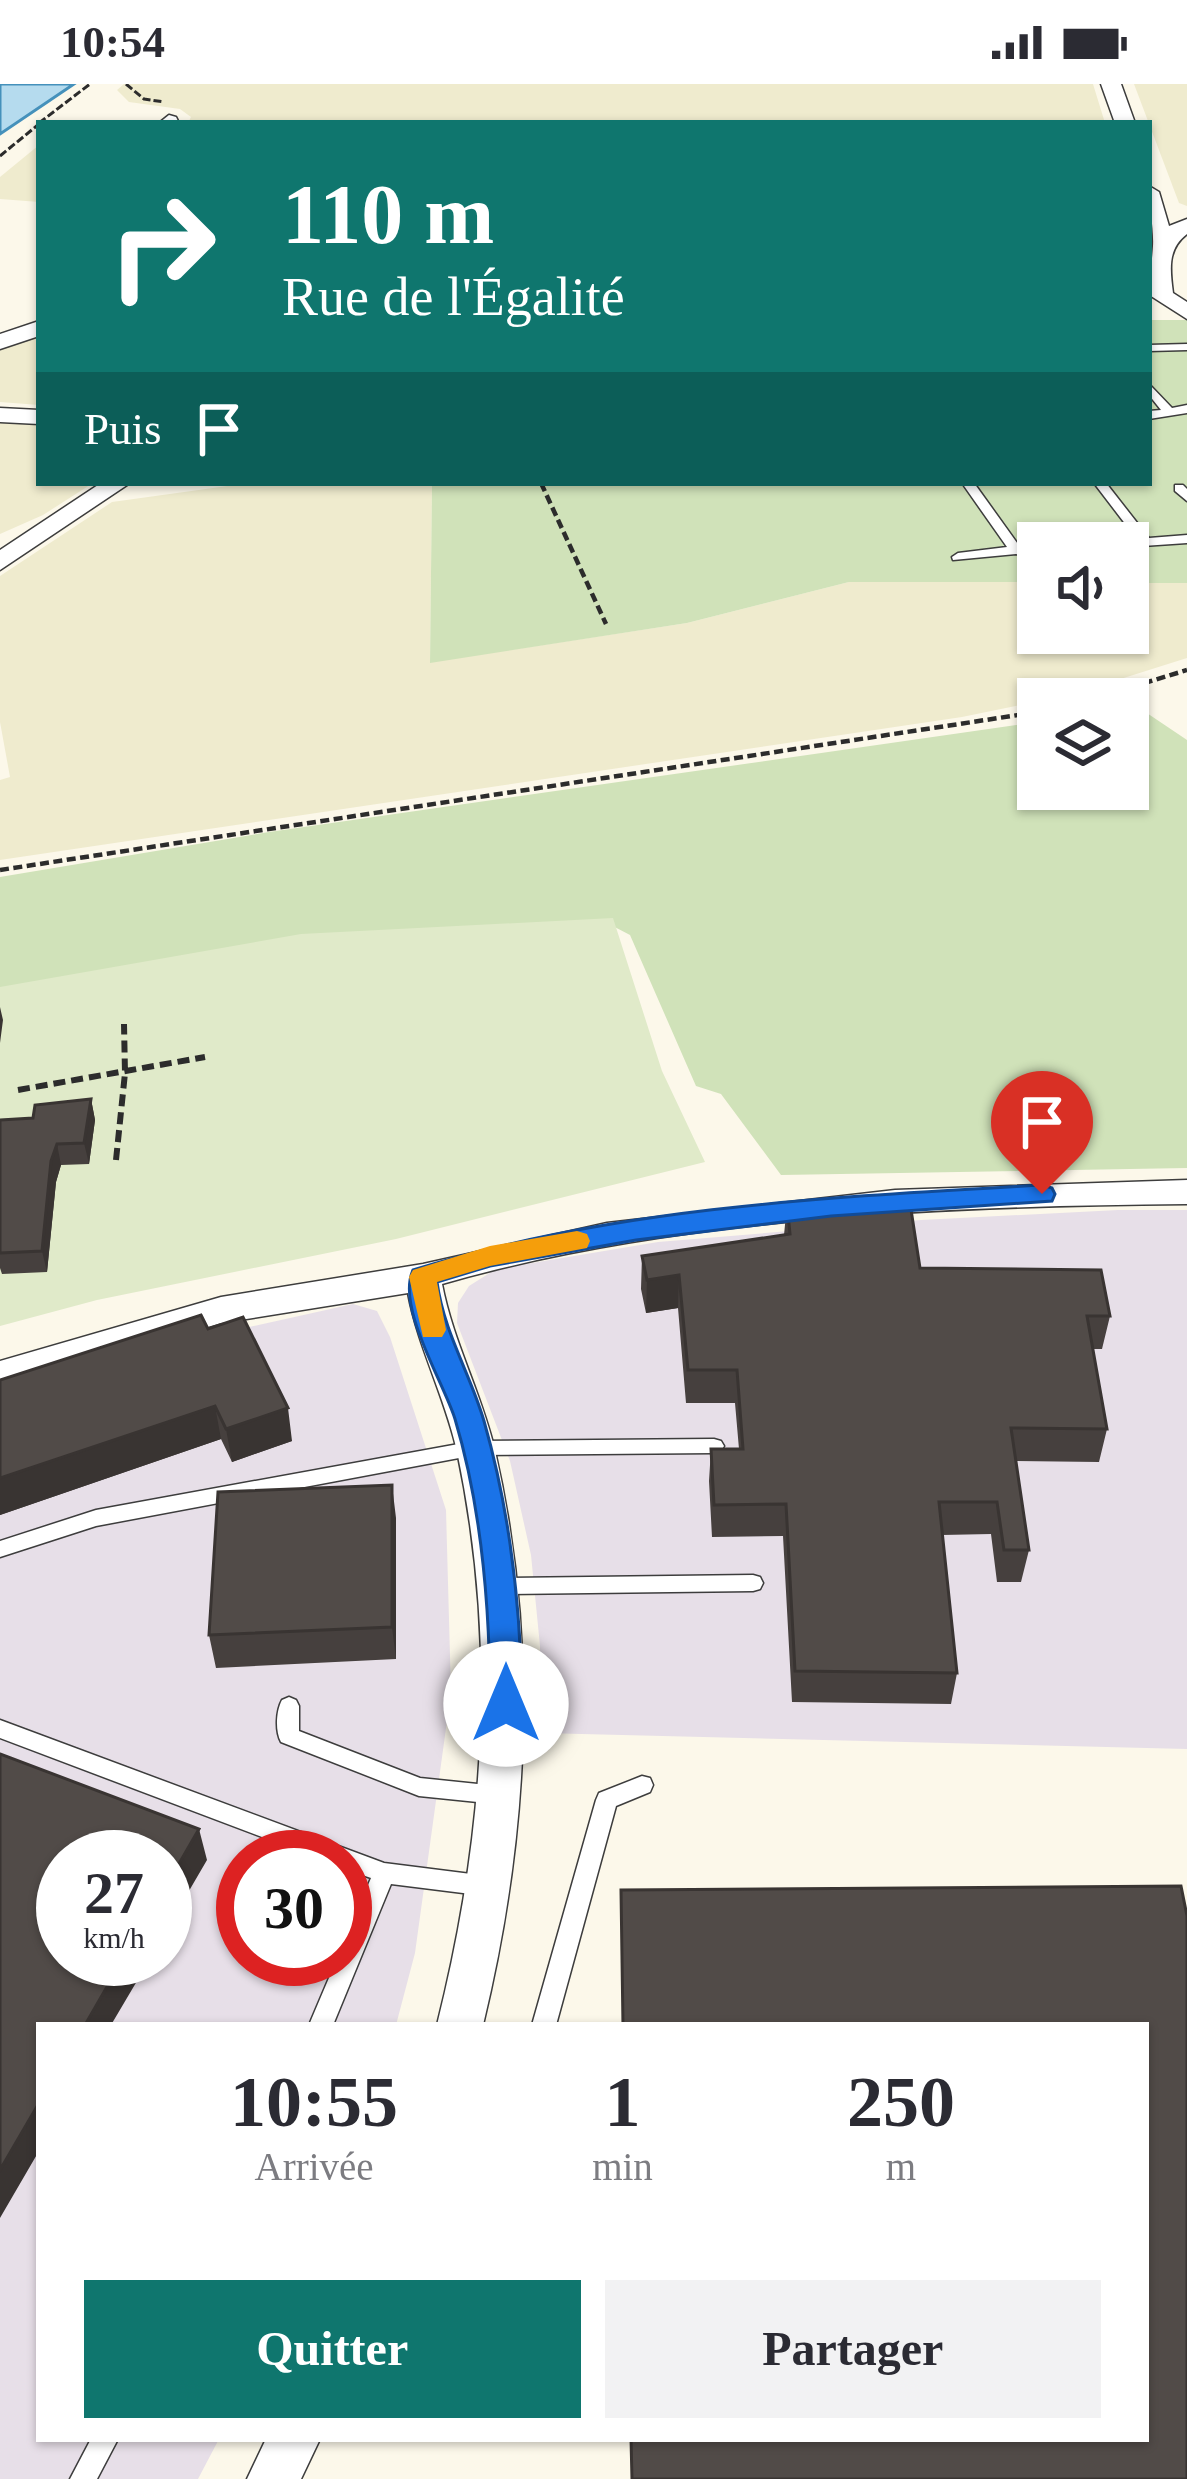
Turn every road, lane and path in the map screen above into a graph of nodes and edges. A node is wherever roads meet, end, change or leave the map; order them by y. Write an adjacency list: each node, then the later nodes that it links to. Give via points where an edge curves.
1 (90, 84): 4 (path)
2 (126, 84): 5 (path, via 176,106)
3 (1112, 84): 6 (street)
4 (43, 120)
5 (170, 120)
6 (1124, 120)
7 (36, 126): 8 (path)
8 (0, 156)
9 (1152, 201): 10 (street)
10 (1157, 217): 11 (street); 12 (street)
11 (1187, 224): 12 (street)
12 (1163, 241): 13 (street)
13 (1154, 284): 14 (street)
14 (1186, 312): 15 (street)
15 (1152, 313)
16 (36, 329): 17 (street)
17 (0, 342)
18 (1187, 347): 19 (lane)
19 (1152, 348)
20 (1152, 392): 22 (lane)
21 (1187, 409): 22 (lane)
22 (1169, 412): 24 (lane)
23 (0, 415): 25 (street)
24 (1152, 415)
25 (36, 417)
26 (114, 486): 35 (street)
27 (542, 486): 36 (path)
28 (970, 486): 33 (lane)
29 (1102, 486): 30 (lane)
30 (1130, 522)
31 (1187, 539): 32 (lane)
32 (1149, 540)
33 (1016, 550): 34 (lane)
34 (958, 557)
35 (0, 562)
36 (606, 624)
37 (1187, 670): 38 (path)
38 (1149, 682)
39 (1017, 715): 40 (path)
40 (0, 870)
41 (124, 1024): 43 (path)
42 (205, 1057): 43 (path)
43 (125, 1073): 44 (path); 45 (path)
44 (18, 1090)
45 (116, 1160)
46 (1187, 1192): 47 (street, via 831,1206 636,1230 490,1256)
47 (423, 1277): 48 (street, via 221,1310); 50 (street, via 429,1322)
48 (0, 1375)
49 (714, 1446): 50 (lane)
50 (476, 1448): 51 (lane, via 96,1517); 53 (street)
51 (0, 1549)
52 (753, 1583): 53 (lane)
53 (500, 1586): 57 (street)
54 (289, 1706): 57 (lane, via 288,1736 419,1787)
55 (0, 1730): 58 (lane)
56 (642, 1785): 64 (lane, via 607,1800)
57 (501, 1795): 61 (street)
58 (268, 1830)
59 (372, 1869): 60 (lane)
60 (384, 1873): 61 (lane); 62 (lane)
61 (491, 1886): 63 (street)
62 (322, 2022)
63 (461, 2022)
64 (544, 2022)
65 (103, 2442): 67 (lane)
66 (292, 2442): 68 (street)
67 (83, 2479)
68 (273, 2479)

